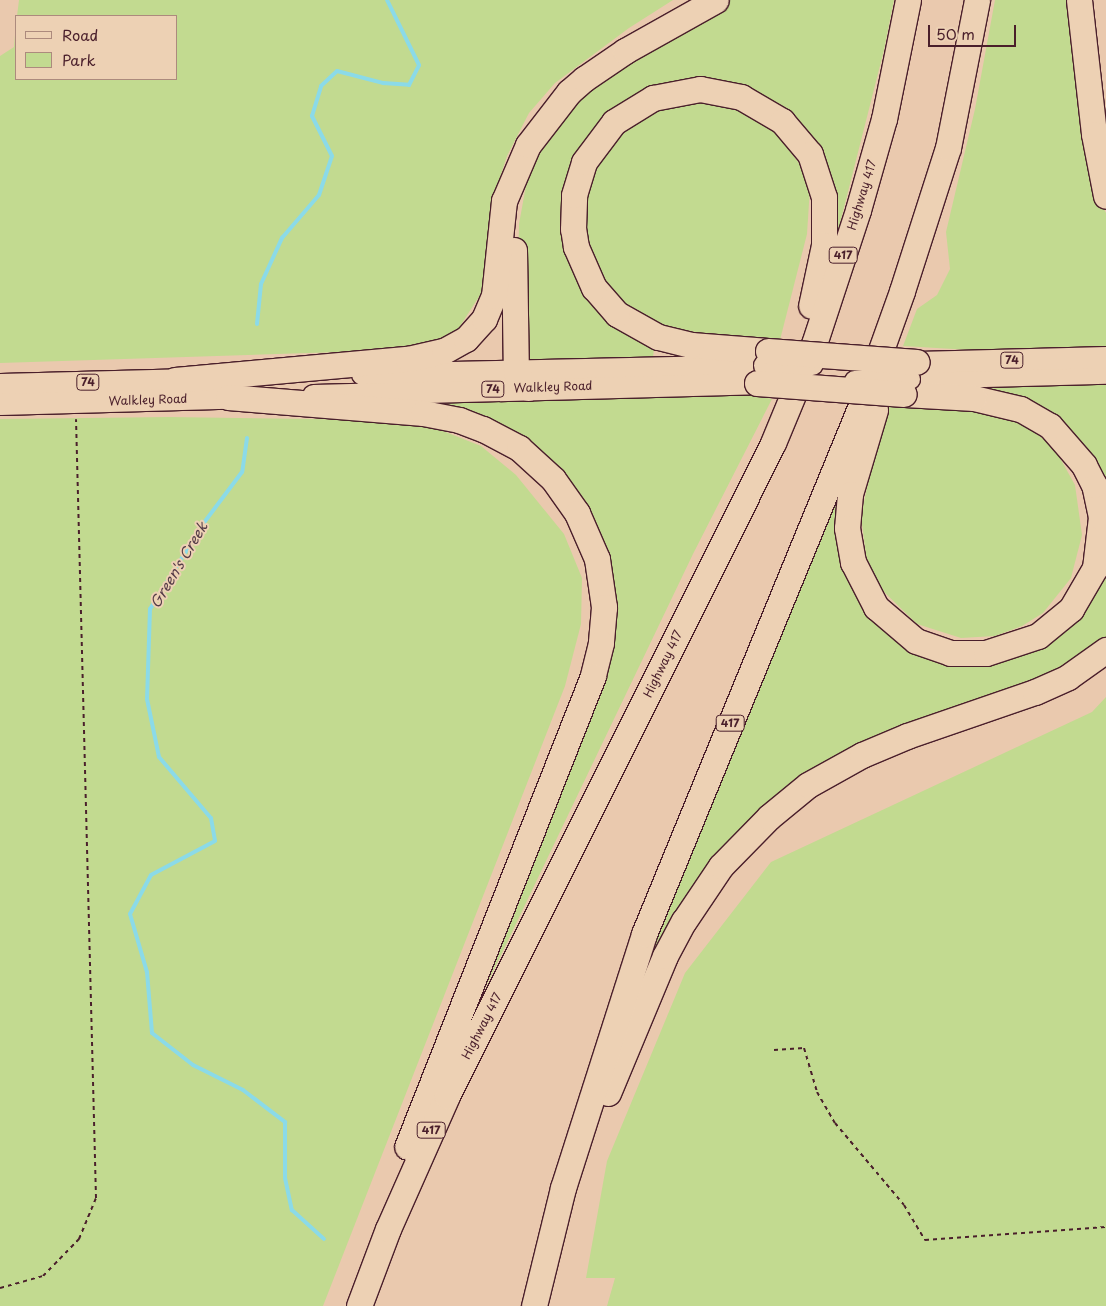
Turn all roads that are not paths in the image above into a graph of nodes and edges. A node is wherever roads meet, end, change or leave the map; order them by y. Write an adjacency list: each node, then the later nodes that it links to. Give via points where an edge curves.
1 (716, 0): 5 (highway, via 584,78 569,92)
2 (908, 0): 17 (highway, Highway 417 / 417, via 884,119 855,219 814,344 773,443)
3 (977, 0): 6 (highway, 417)
4 (1079, 0): 7 (highway, via 1094,134)
5 (541, 130): 12 (highway, via 519,162 504,202 497,282 490,308 476,330 456,345 408,359); 13 (highway, via 523,173 514,213)
6 (948, 148): 11 (highway, via 921,265 850,494 849,545 858,577 876,607 916,641 950,653 968,654 1004,650 1038,636 1062,619 1081,596 1099,551 1099,502 1084,465 1050,426 1020,409); 21 (highway, 417, via 862,402 634,962 563,1188)
7 (1106, 196)
8 (1106, 358): 11 (main road, 74)
9 (763, 366): 11 (highway, bridge); 11 (highway, bridge); 13 (main road, Walkley Road / 74); 17 (highway, via 643,332 604,302 580,262 572,229 572,211 584,162 614,122 653,98 700,90 728,93 755,102 782,120 803,143 820,181 826,228 815,292 801,342)
10 (1106, 374): 11 (main road, 74)
11 (911, 378)
12 (175, 380): 13 (main road, Walkley Road / 74); 14 (main road, Walkley Road / 74)
13 (522, 380): 15 (main road, Walkley Road / 74)
14 (0, 384)
15 (228, 397): 16 (main road, Walkley Road / 74); 19 (highway, via 424,413 459,420 495,434 533,458 561,488 591,542 600,573 603,626 593,676 416,1122)
16 (0, 404)
17 (745, 499): 20 (highway, Highway 417 / 417, via 447,1096 388,1229)
18 (1106, 650): 21 (highway, via 1068,677 1047,687 907,736 848,762 782,805 732,853 702,893 665,956 606,1098)
19 (348, 1306)
20 (359, 1306)
21 (535, 1306)

